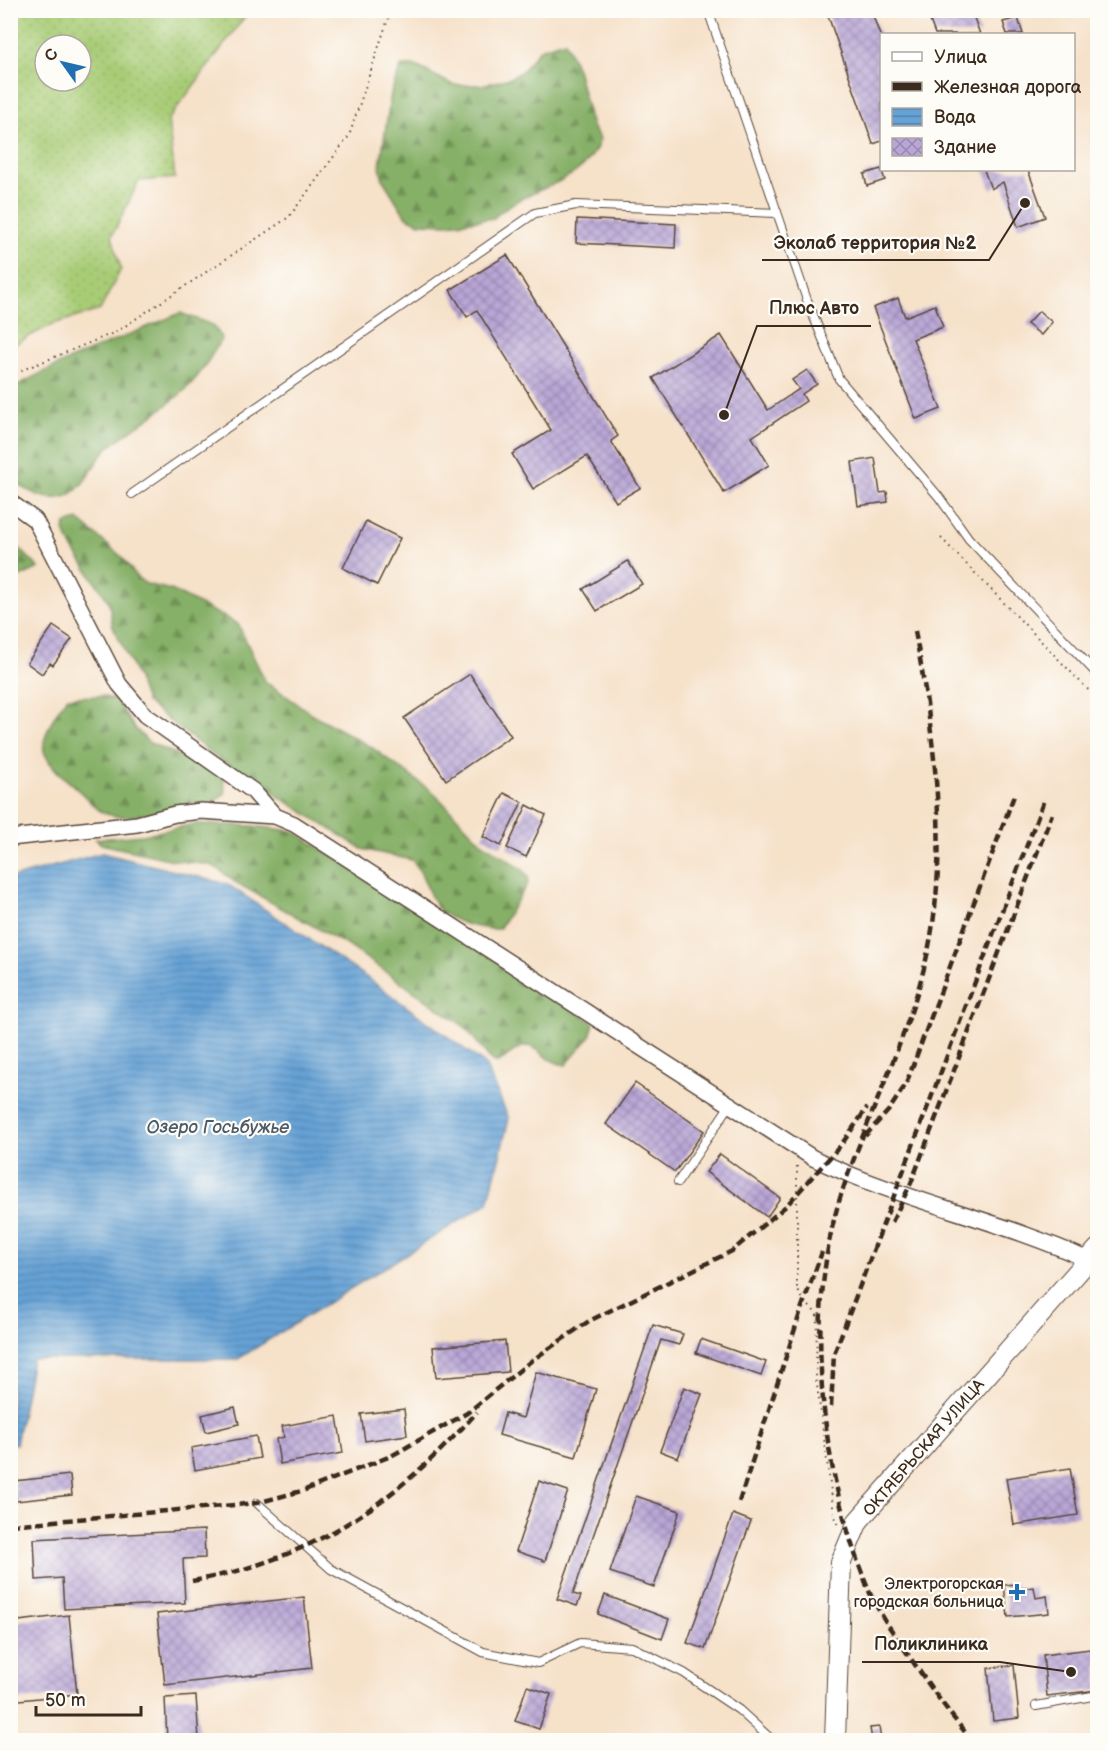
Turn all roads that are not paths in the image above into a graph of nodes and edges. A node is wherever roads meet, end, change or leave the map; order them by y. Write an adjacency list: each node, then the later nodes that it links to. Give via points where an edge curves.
1 (708, 10): 2 (lane)
2 (777, 213): 3 (lane, via 576,205 535,213); 5 (lane, via 840,379 939,497 969,539)
3 (132, 494)
4 (10, 502): 6 (street, via 35,520 118,684 145,715 253,791)
5 (1098, 675)
6 (275, 816): 7 (street, via 201,811 137,824); 8 (street, via 294,824)
7 (10, 838)
8 (730, 1105): 9 (lane); 10 (street, via 797,1148 854,1178)
9 (678, 1182)
10 (1093, 1254): 15 (street, ОКТЯБРЬСКАЯ УЛИЦА, via 858,1521 842,1562)
11 (256, 1503): 14 (lane, via 331,1569 483,1652 538,1663 580,1643 632,1647 739,1710)
12 (1098, 1695): 13 (lane)
13 (1036, 1706)
14 (772, 1740)
15 (835, 1740)

